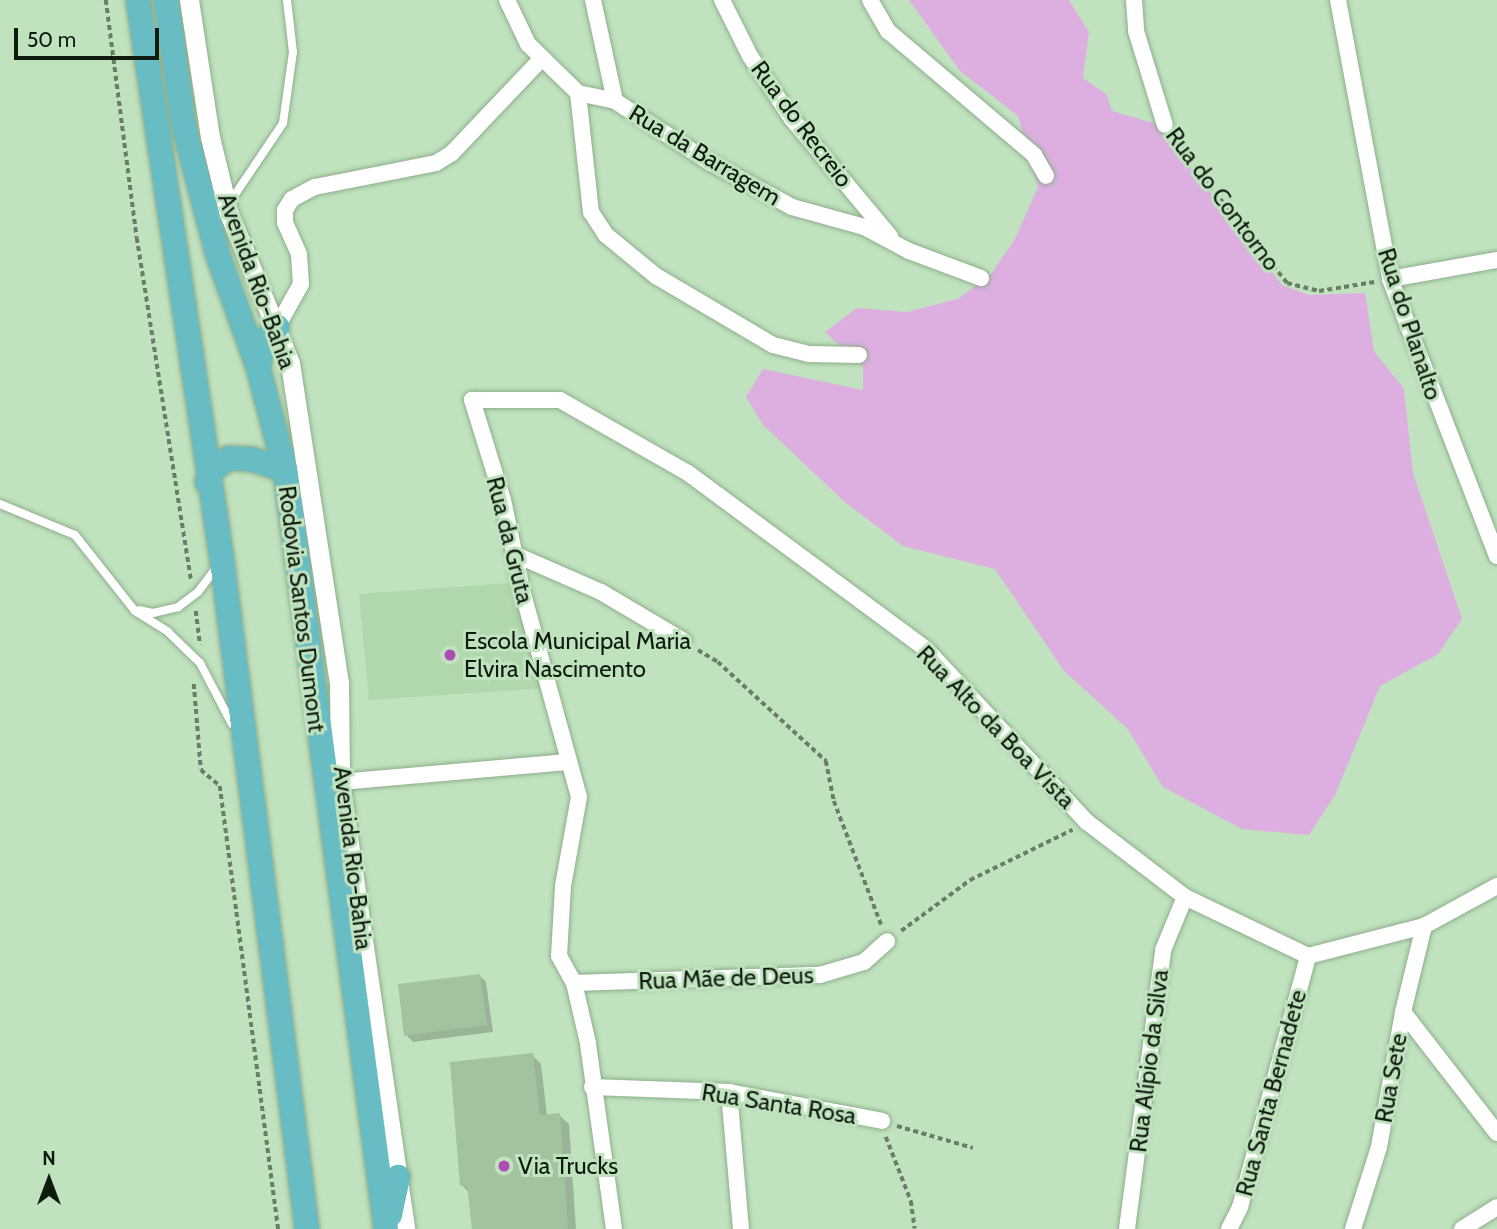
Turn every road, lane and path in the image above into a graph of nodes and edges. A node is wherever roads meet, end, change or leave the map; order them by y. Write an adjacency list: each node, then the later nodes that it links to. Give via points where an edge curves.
1 (138, 0): 26 (highway)
2 (166, 0): 23 (highway, Rodovia Santos Dumont, via 184,128 218,256)
3 (189, 0): 16 (street, Avenida Rio-Bahia, via 210,137)
4 (287, 0): 16 (lane, via 293,52 284,124 237,189)
5 (507, 0): 11 (street, via 528,44)
6 (593, 0): 13 (street)
7 (722, 0): 17 (street, Rua do Recreio, via 750,57 792,119)
8 (870, 0): 15 (street, via 888,31 1034,155)
9 (1135, 0): 14 (street, Rua do Contorno, via 1136,31)
10 (1338, 0): 20 (street, Rua do Planalto)
11 (542, 58): 12 (street); 21 (street, via 452,153 436,163 315,187 292,199 285,210 285,223 299,254 301,284)
12 (578, 93): 13 (street, Rua da Barragem); 22 (street, via 591,212 606,235 656,276 773,345 810,354)
13 (615, 101): 17 (street, Rua da Barragem, via 711,163 792,207)
14 (1165, 125): 20 (path, Rua do Contorno, via 1287,283 1319,291)
15 (1046, 176)
16 (228, 211): 21 (street, Avenida Rio-Bahia)
17 (893, 240): 19 (street, Rua da Barragem, via 909,251)
18 (1497, 260): 20 (street)
19 (981, 278)
20 (1390, 279): 30 (street, Rua do Planalto)
21 (277, 327): 23 (highway, via 265,340); 27 (street, Avenida Rio-Bahia, via 290,363)
22 (859, 355)
23 (258, 367): 25 (highway, Rodovia Santos Dumont)
24 (471, 400): 29 (street, Rua da Gruta); 37 (street, Rua Alto da Boa Vista, via 560,400 688,473 927,650)
25 (286, 479): 26 (highway, via 229,458 212,470); 27 (highway); 53 (highway, Rodovia Santos Dumont)
26 (207, 481): 31 (highway)
27 (310, 499): 36 (street, Avenida Rio-Bahia, via 339,682)
28 (0, 504): 32 (lane, via 75,535)
29 (514, 554): 33 (street, via 601,592); 34 (street, Rua da Gruta)
30 (1497, 556)
31 (222, 560): 32 (lane, via 198,592 178,607); 35 (highway)
32 (135, 611): 35 (lane, via 177,640 212,680 229,716)
33 (684, 641): 41 (path, via 718,662 825,761 834,800)
34 (568, 762): 36 (street); 43 (street, Rua da Gruta, via 579,797 563,886 559,957)
35 (248, 781): 52 (highway)
36 (340, 782): 50 (street, Avenida Rio-Bahia)
37 (1087, 822): 39 (street, Rua Alto da Boa Vista); 41 (path, via 970,880)
38 (1497, 886): 40 (street)
39 (1185, 897): 42 (street, Rua Alto da Boa Vista); 58 (street, Rua Alípio da Silva, via 1163,950)
40 (1424, 926): 42 (street); 44 (street, Rua Sete)
41 (887, 941): 43 (street, Rua Mãe de Deus, via 864,962 820,975)
42 (1308, 956): 59 (street, Rua Santa Bernadete, via 1240,1207)
43 (574, 983): 45 (street, Rua da Gruta, via 588,1043)
44 (1403, 1012): 48 (street); 60 (street, Rua Sete, via 1379,1147)
45 (592, 1087): 46 (street, Rua Santa Rosa); 55 (street, Rua da Gruta)
46 (729, 1091): 47 (street, Rua Santa Rosa); 56 (street)
47 (882, 1121): 49 (path, Rua Santa Rosa); 57 (path, Rua Santa Rosa, via 911,1201)
48 (1497, 1133)
49 (973, 1148)
50 (398, 1177): 53 (highway); 54 (street, Avenida Rio-Bahia)
51 (1497, 1207): 61 (street)
52 (307, 1229)
53 (387, 1229)
54 (405, 1229)
55 (614, 1229)
56 (741, 1229)
57 (915, 1229)
58 (1127, 1229)
59 (1229, 1229)
60 (1353, 1229)
61 (1462, 1229)

